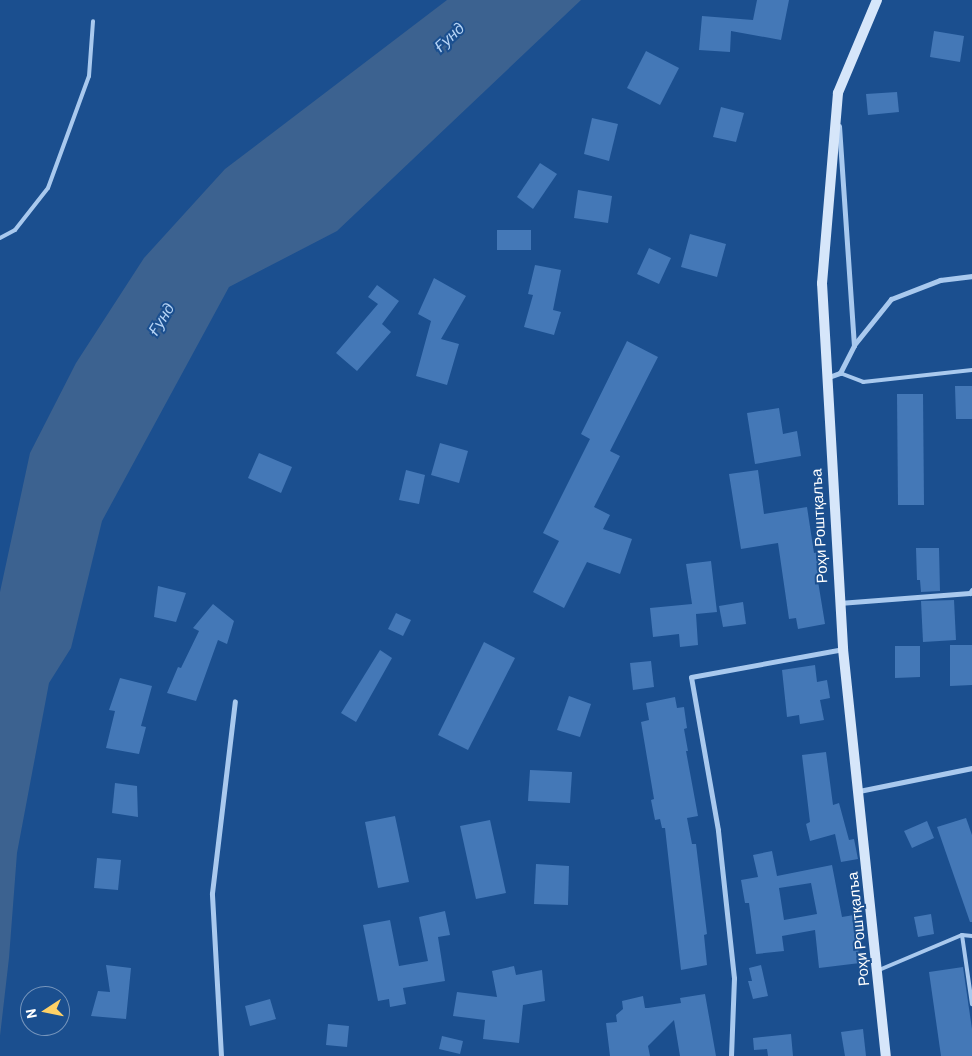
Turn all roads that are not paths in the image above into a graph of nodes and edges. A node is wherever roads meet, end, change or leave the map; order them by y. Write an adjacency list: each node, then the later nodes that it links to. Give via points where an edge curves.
1 (877, 0): 3 (main road, Роҳи Роштқалъа)
2 (93, 21): 4 (lane, via 89,76 48,188 15,230)
3 (838, 93): 6 (street); 9 (main road, Роҳи Роштқалъа, via 822,283)
4 (0, 238)
5 (972, 276): 6 (street, via 940,280 891,299)
6 (854, 345): 8 (street)
7 (972, 370): 8 (lane, via 863,382)
8 (840, 373): 9 (street)
9 (826, 378): 11 (main road, Роҳи Роштқалъа)
10 (972, 590): 11 (street, via 970,593)
11 (839, 603): 12 (main road, Роҳи Роштқалъа)
12 (843, 649): 15 (main road, Роҳи Роштқалъа); 21 (street, via 692,677 718,830 733,968)
13 (235, 701): 20 (street, via 212,893)
14 (972, 768): 15 (street)
15 (859, 791): 18 (main road, Роҳи Роштқалъа)
16 (962, 935): 17 (lane); 18 (lane); 19 (lane)
17 (972, 936)
18 (877, 971): 22 (main road, Роҳи Роштқалъа)
19 (972, 1004)
20 (221, 1056)
21 (731, 1056)
22 (886, 1056)

